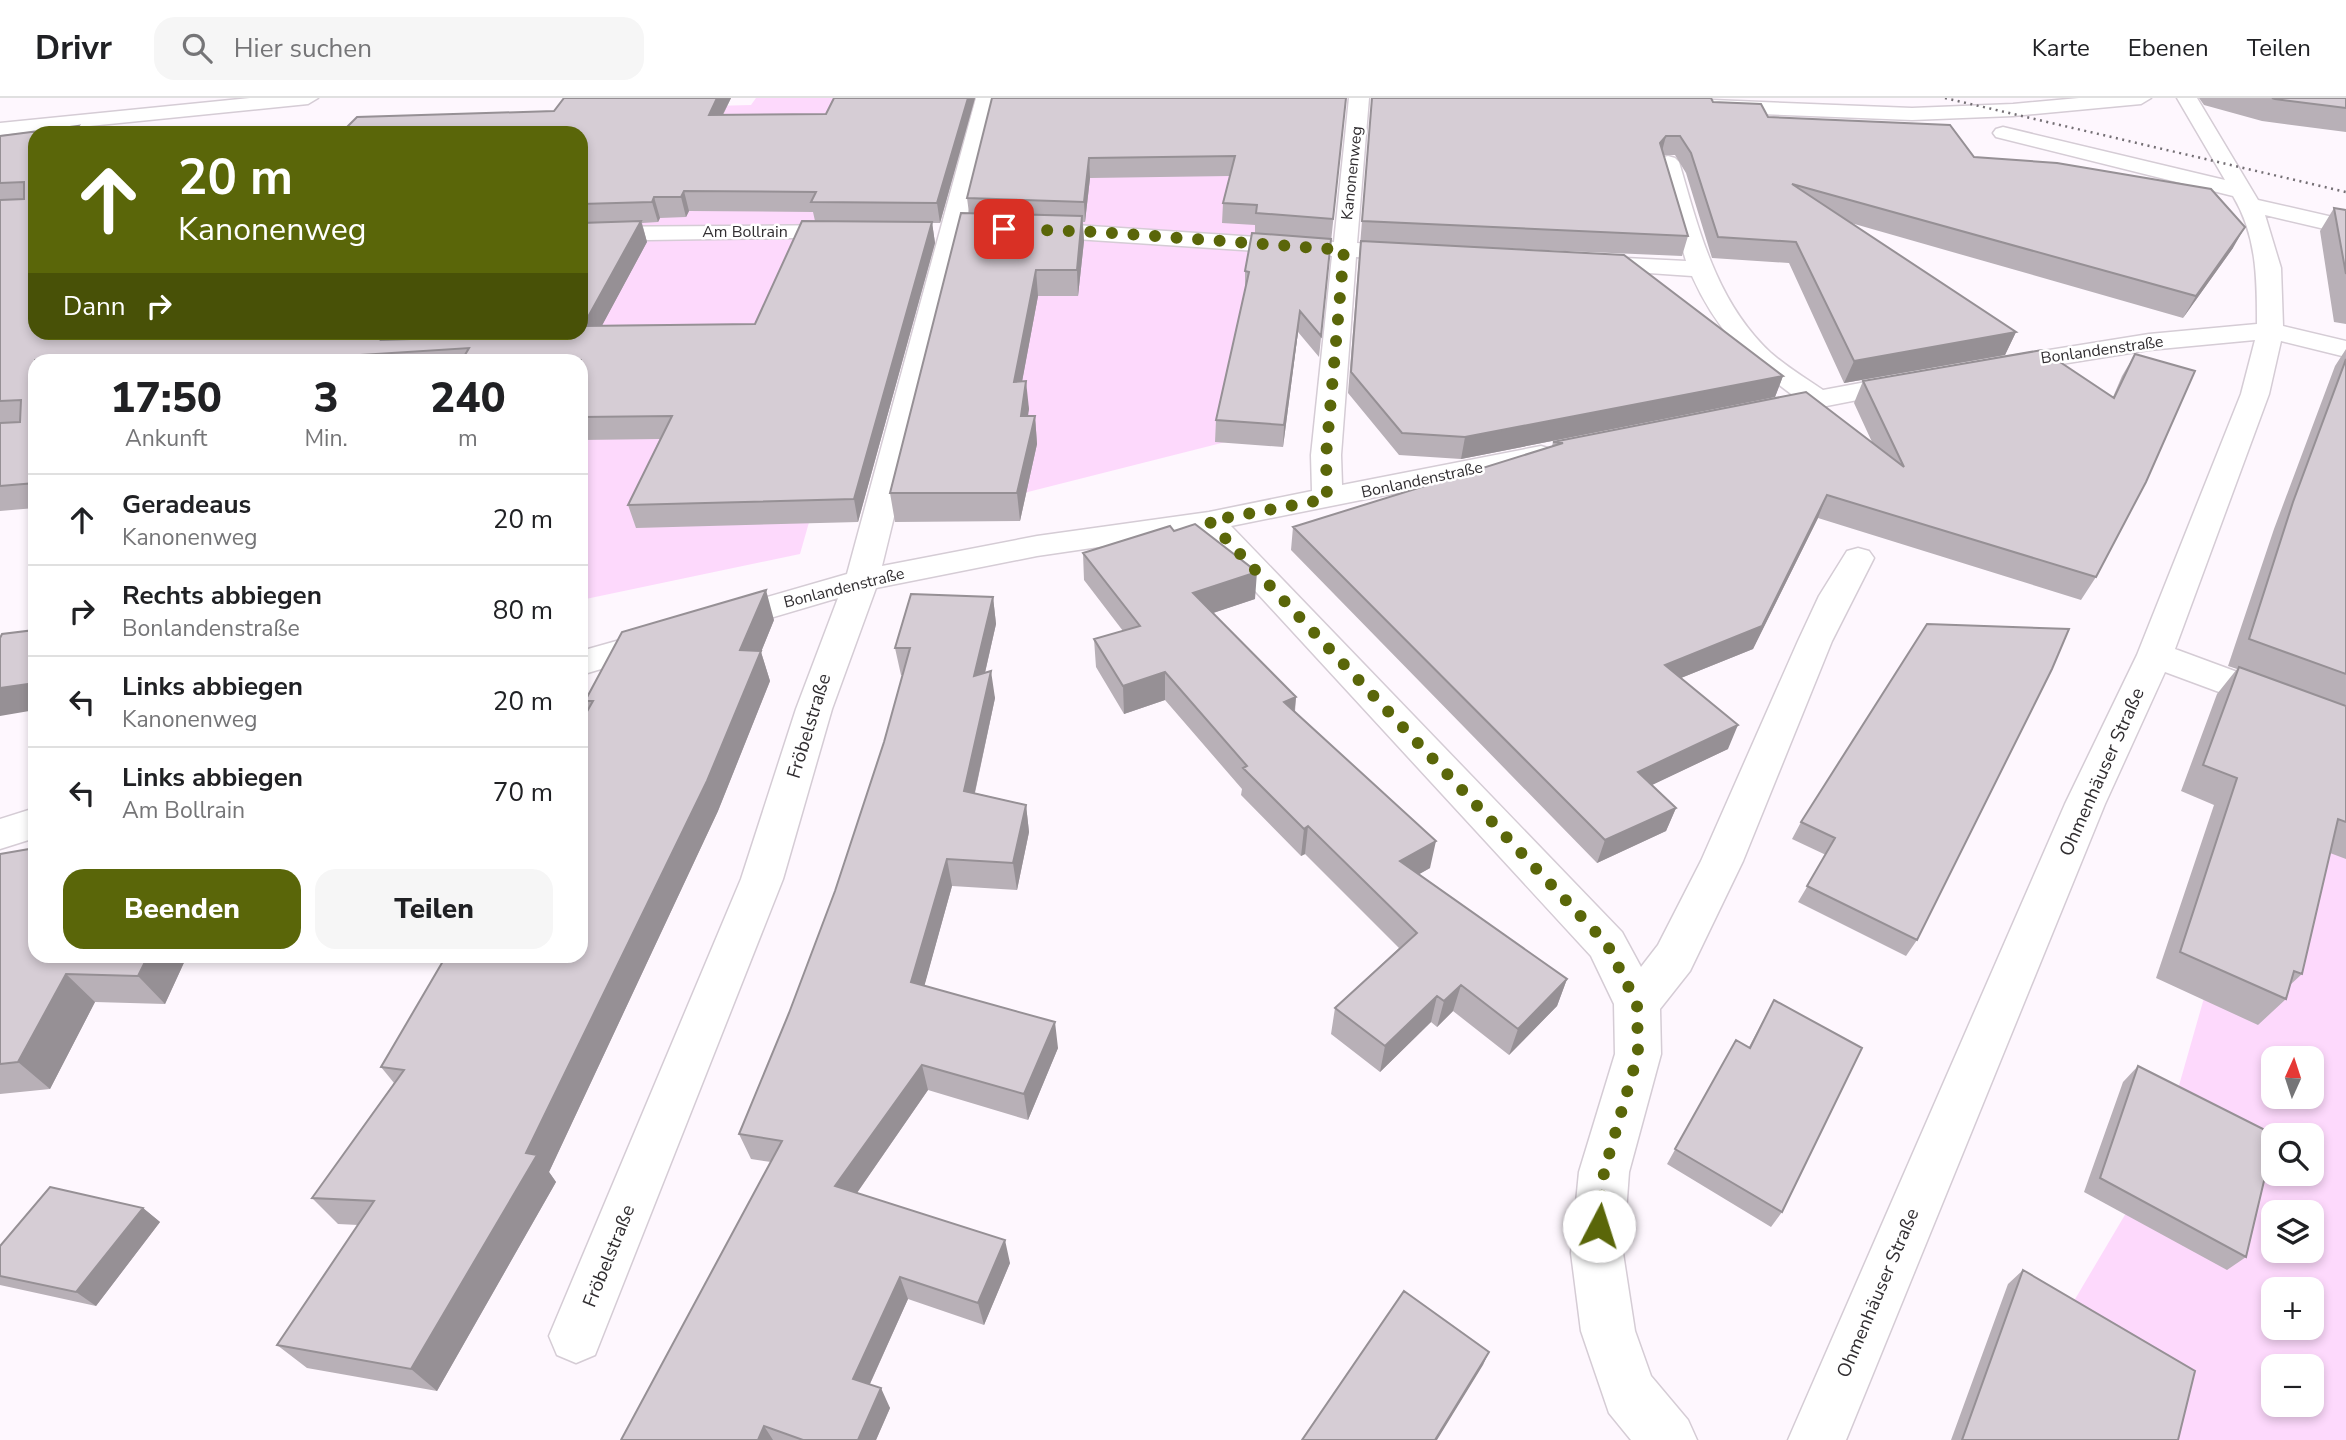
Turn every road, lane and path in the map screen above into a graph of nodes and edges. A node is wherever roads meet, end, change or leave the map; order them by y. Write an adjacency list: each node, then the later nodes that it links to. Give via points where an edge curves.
1 (308, 98): 8 (street)
2 (986, 98): 29 (street, Fröbelstraße)
3 (1359, 98): 17 (street, Kanonenweg)
4 (2141, 98): 6 (street, via 1912,114)
5 (2187, 98): 12 (street, Ohmenhäuser Straße)
6 (1690, 105)
7 (28, 126): 9 (street)
8 (30, 126)
9 (0, 129)
10 (2003, 133): 12 (street)
11 (1668, 162): 20 (street)
12 (2246, 198): 13 (street); 21 (street, Ohmenhäuser Straße, via 2269,268)
13 (2346, 227)
14 (1004, 229): 17 (street)
15 (870, 232): 16 (street, Am Bollrain)
16 (588, 234)
17 (1344, 250): 18 (street); 26 (street, Kanonenweg, via 1326,456)
18 (1438, 255)
19 (1561, 261): 20 (street)
20 (1699, 269): 23 (street, via 1730,324 1761,358)
21 (2270, 331): 22 (street, Bonlandenstraße); 23 (street, Bonlandenstraße, via 2149,342); 30 (street, Ohmenhäuser Straße, via 2255,394)
22 (2346, 349)
23 (1817, 399): 24 (street, Bonlandenstraße)
24 (1736, 416)
25 (1573, 449): 26 (street, Bonlandenstraße)
26 (1327, 499): 27 (street, Bonlandenstraße)
27 (1209, 521): 29 (street, Bonlandenstraße); 35 (street, via 1607,944)
28 (1858, 558): 35 (street, via 1815,641 1722,861 1674,958)
29 (862, 580): 31 (street, Bonlandenstraße); 36 (street, Fröbelstraße, via 825,675 762,879)
30 (2155, 655): 32 (street); 38 (street, Ohmenhäuser Straße, via 2085,804)
31 (588, 661)
32 (2346, 726)
33 (28, 825): 34 (street)
34 (0, 834)
35 (1637, 1004): 37 (street, via 1638,1054 1604,1172 1597,1254 1608,1331 1629,1393)
36 (576, 1336)
37 (1668, 1440)
38 (1817, 1440)

